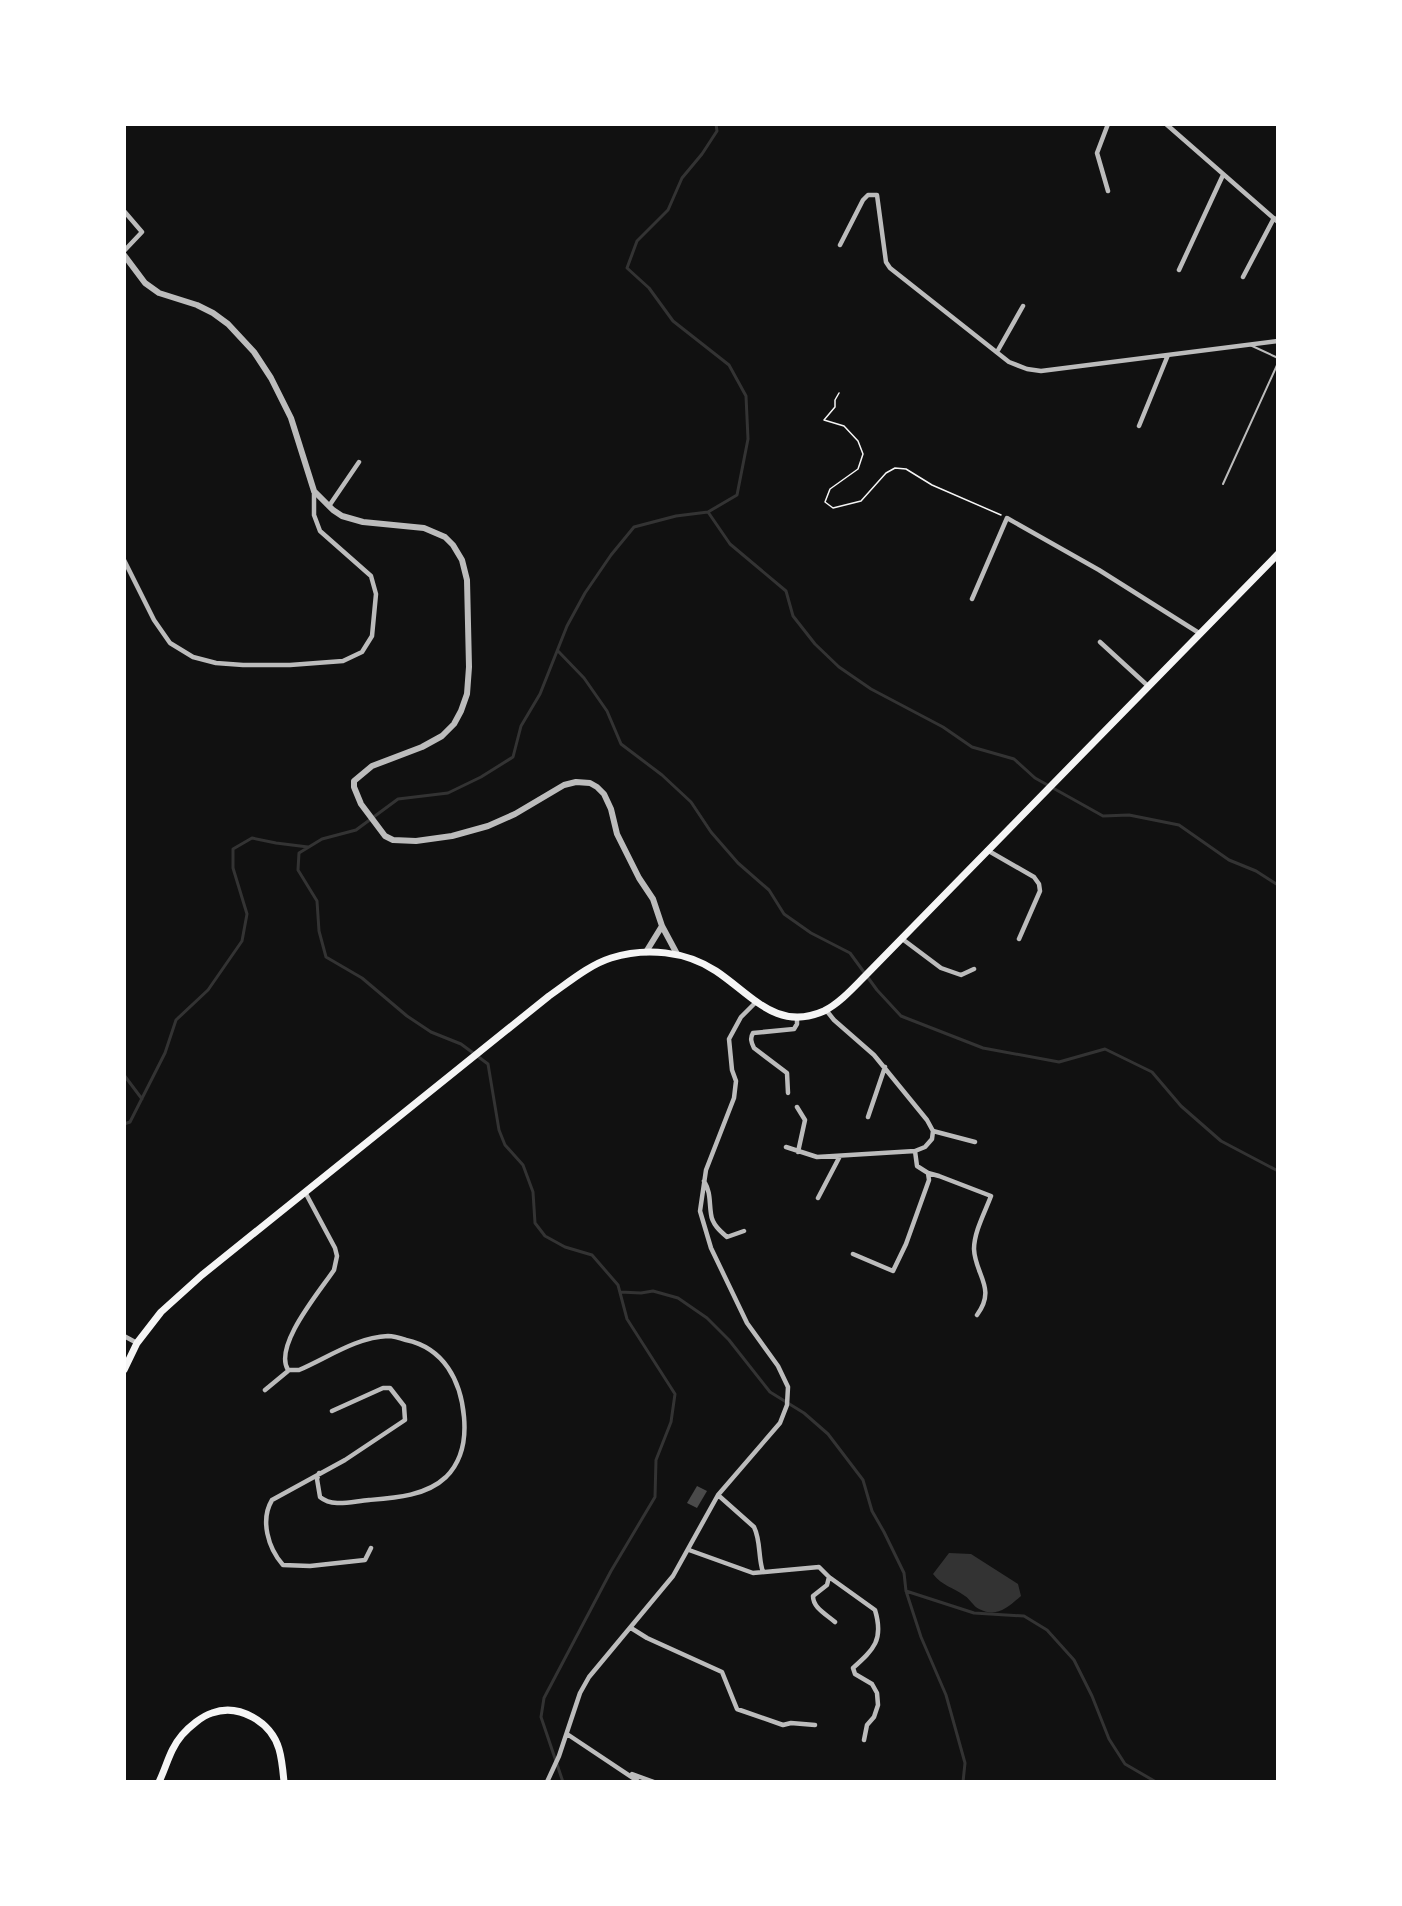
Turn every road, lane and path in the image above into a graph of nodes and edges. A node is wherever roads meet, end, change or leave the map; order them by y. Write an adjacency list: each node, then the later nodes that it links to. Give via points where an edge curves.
1 (1108, 124): 4 (street, via 1097,153)
2 (1166, 124): 3 (street)
3 (1224, 175): 6 (street); 9 (street)
4 (1108, 191)
5 (124, 211): 8 (street, via 142,232)
6 (1276, 220): 10 (street)
7 (840, 245): 14 (street, via 863,200 868,195 877,195 890,268)
8 (124, 253): 22 (street, via 145,283 159,293 213,313 254,352 291,418)
9 (1179, 270)
10 (1243, 278)
11 (1023, 306): 14 (street)
12 (1278, 341): 13 (street)
13 (1247, 344): 15 (street); 16 (lane)
14 (997, 352): 15 (street, via 1010,362 1041,371)
15 (1168, 355): 19 (street)
16 (1278, 358)
17 (1278, 363): 21 (lane)
18 (839, 393): 24 (path, via 835,407 824,420 844,426 858,441 863,454 858,469 830,489 825,502 833,508 861,501 895,468 906,469 932,485)
19 (1139, 426)
20 (359, 462): 23 (street)
21 (1223, 484)
22 (314, 491): 23 (street); 26 (street, via 314,515 321,531 371,576 376,594 372,636 362,652 343,661 243,665 193,657 170,643 153,620)
23 (329, 506): 32 (street, via 342,516 363,522 424,528 445,537 462,560 467,580 468,685 461,711 442,736 372,766 354,781 364,809 377,827 393,840 452,836 515,814 564,785 590,783 604,794 617,834 653,899)
24 (1007, 518): 27 (street); 28 (street)
25 (1278, 554): 28 (main road)
26 (124, 560)
27 (972, 599)
28 (1199, 633): 30 (main road)
29 (1101, 642): 30 (street)
30 (1148, 686): 31 (main road)
31 (987, 850): 33 (main road); 34 (street, via 1040,884)
32 (662, 926): 35 (street); 36 (street)
33 (901, 938): 37 (street, via 941,968 961,975); 39 (main road, via 859,983)
34 (1019, 939)
35 (646, 952): 36 (main road); 53 (main road, via 610,958 549,996)
36 (677, 954): 38 (main road, via 715,970)
37 (974, 969)
38 (757, 1001): 40 (main road, via 776,1014); 52 (street, via 741,1017 729,1039 736,1082 734,1098)
39 (826, 1010): 40 (main road); 41 (street)
40 (797, 1018): 42 (street, via 794,1029 759,1031 751,1036 754,1048 787,1073)
41 (885, 1067): 44 (street); 45 (street)
42 (788, 1093)
43 (797, 1107): 49 (street, via 805,1120)
44 (868, 1117)
45 (933, 1131): 46 (street); 48 (street, via 925,1147)
46 (975, 1142)
47 (786, 1147): 49 (street)
48 (915, 1151): 50 (street); 51 (street, via 917,1166)
49 (798, 1152): 50 (street, via 817,1157)
50 (840, 1156): 54 (street)
51 (928, 1173): 56 (street, via 918,1215 893,1271); 57 (street, via 991,1196 974,1248 985,1283 985,1303)
52 (704, 1181): 55 (street, via 710,1192 715,1226 727,1237); 65 (street, via 700,1211 711,1248 747,1323 788,1387 786,1410 780,1423)
53 (305, 1192): 59 (main road, via 178,1296); 61 (street, via 337,1256 334,1270 287,1342 284,1361)
54 (818, 1198)
55 (744, 1231)
56 (853, 1254)
57 (977, 1316)
58 (124, 1336): 59 (street)
59 (137, 1343): 60 (main road)
60 (124, 1370)
61 (288, 1371): 62 (street); 64 (street, via 299,1370 369,1338 391,1336 435,1352 452,1371 460,1390 465,1437 460,1457 446,1477 423,1491 396,1498 330,1503 320,1497)
62 (265, 1390)
63 (332, 1411): 64 (street, via 390,1388 404,1406 405,1420)
64 (319, 1473): 66 (street, via 272,1500 267,1509 265,1523 275,1556 283,1565 310,1566 365,1560)
65 (718, 1495): 67 (street); 68 (street, via 754,1527)
66 (371, 1548)
67 (688, 1550): 68 (street, via 740,1570); 71 (street, via 673,1576)
68 (762, 1572): 69 (street, via 819,1568)
69 (829, 1577): 70 (street, via 827,1585 813,1599); 74 (street, via 875,1610 878,1619 876,1645 853,1668 877,1693 878,1705)
70 (835, 1622)
71 (630, 1628): 72 (street, via 722,1672 737,1709 783,1725); 73 (street, via 589,1677)
72 (815, 1725)
73 (567, 1734): 75 (street); 78 (street)
74 (864, 1740)
75 (627, 1772): 79 (street); 80 (street)
76 (159, 1782): 77 (main road, via 169,1754 182,1735 212,1713 228,1711 246,1713 264,1724 279,1749)
77 (284, 1782)
78 (547, 1782)
79 (639, 1782)
80 (654, 1782)

